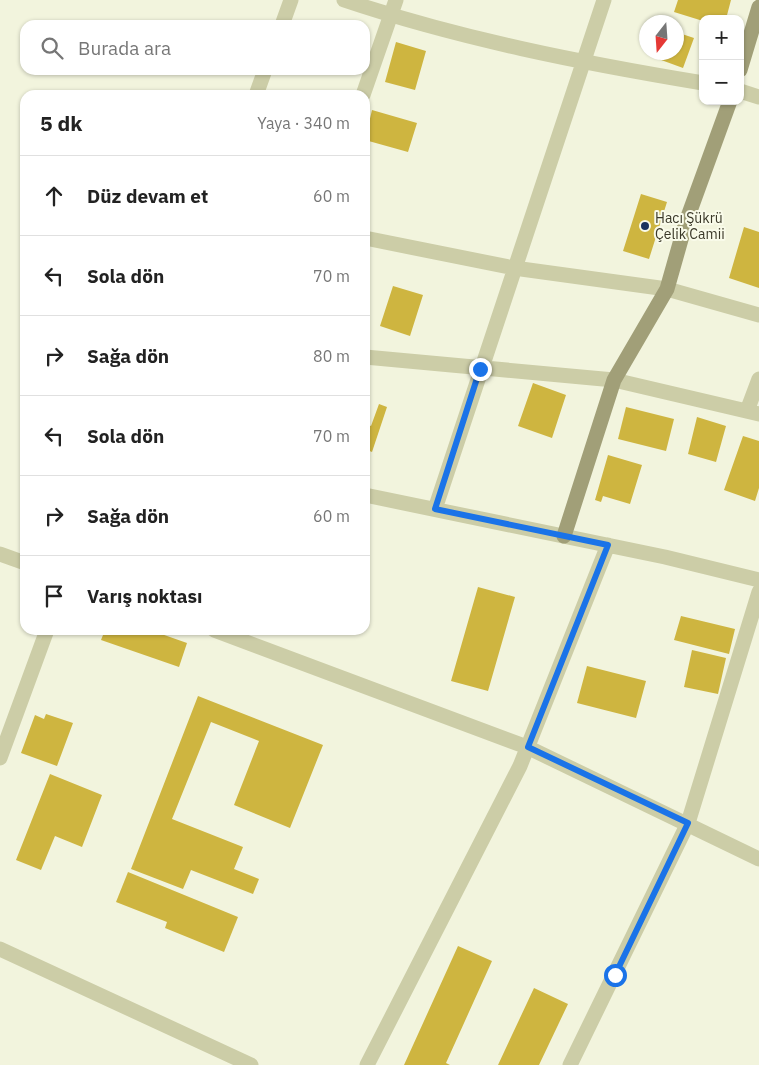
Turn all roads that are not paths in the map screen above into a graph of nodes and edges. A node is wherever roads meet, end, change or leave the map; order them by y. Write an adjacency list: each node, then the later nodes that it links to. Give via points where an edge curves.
1 (291, 0): 7 (street)
2 (344, 0): 6 (street)
3 (396, 0): 6 (street)
4 (604, 0): 9 (street)
5 (759, 7): 8 (street)
6 (390, 16): 9 (street); 11 (street)
7 (284, 20)
8 (743, 60)
9 (582, 62): 13 (street); 20 (street)
10 (263, 75): 14 (street)
11 (370, 75)
12 (370, 75): 15 (street)
13 (699, 83)
14 (258, 90)
15 (365, 90)
16 (744, 92): 17 (street)
17 (759, 97)
18 (729, 105): 21 (street, via 686,222)
19 (370, 239): 20 (street)
20 (514, 268): 21 (street); 24 (street)
21 (667, 289): 22 (street); 26 (street)
22 (759, 316)
23 (370, 358): 24 (street)
24 (480, 369): 26 (street); 29 (street)
25 (759, 379): 27 (street)
26 (614, 380): 27 (street); 30 (street)
27 (753, 412)
28 (370, 496): 29 (street)
29 (435, 509): 30 (street)
30 (564, 536): 31 (street)
31 (608, 545): 34 (street); 38 (street)
32 (0, 554): 33 (street)
33 (20, 561)
34 (759, 580)
35 (759, 592): 40 (street)
36 (45, 635): 39 (street)
37 (227, 635): 38 (street)
38 (528, 747): 40 (street); 44 (street)
39 (0, 758)
40 (688, 823): 41 (street); 45 (street)
41 (759, 859)
42 (0, 949): 43 (street)
43 (251, 1065)
44 (367, 1065)
45 (570, 1065)

